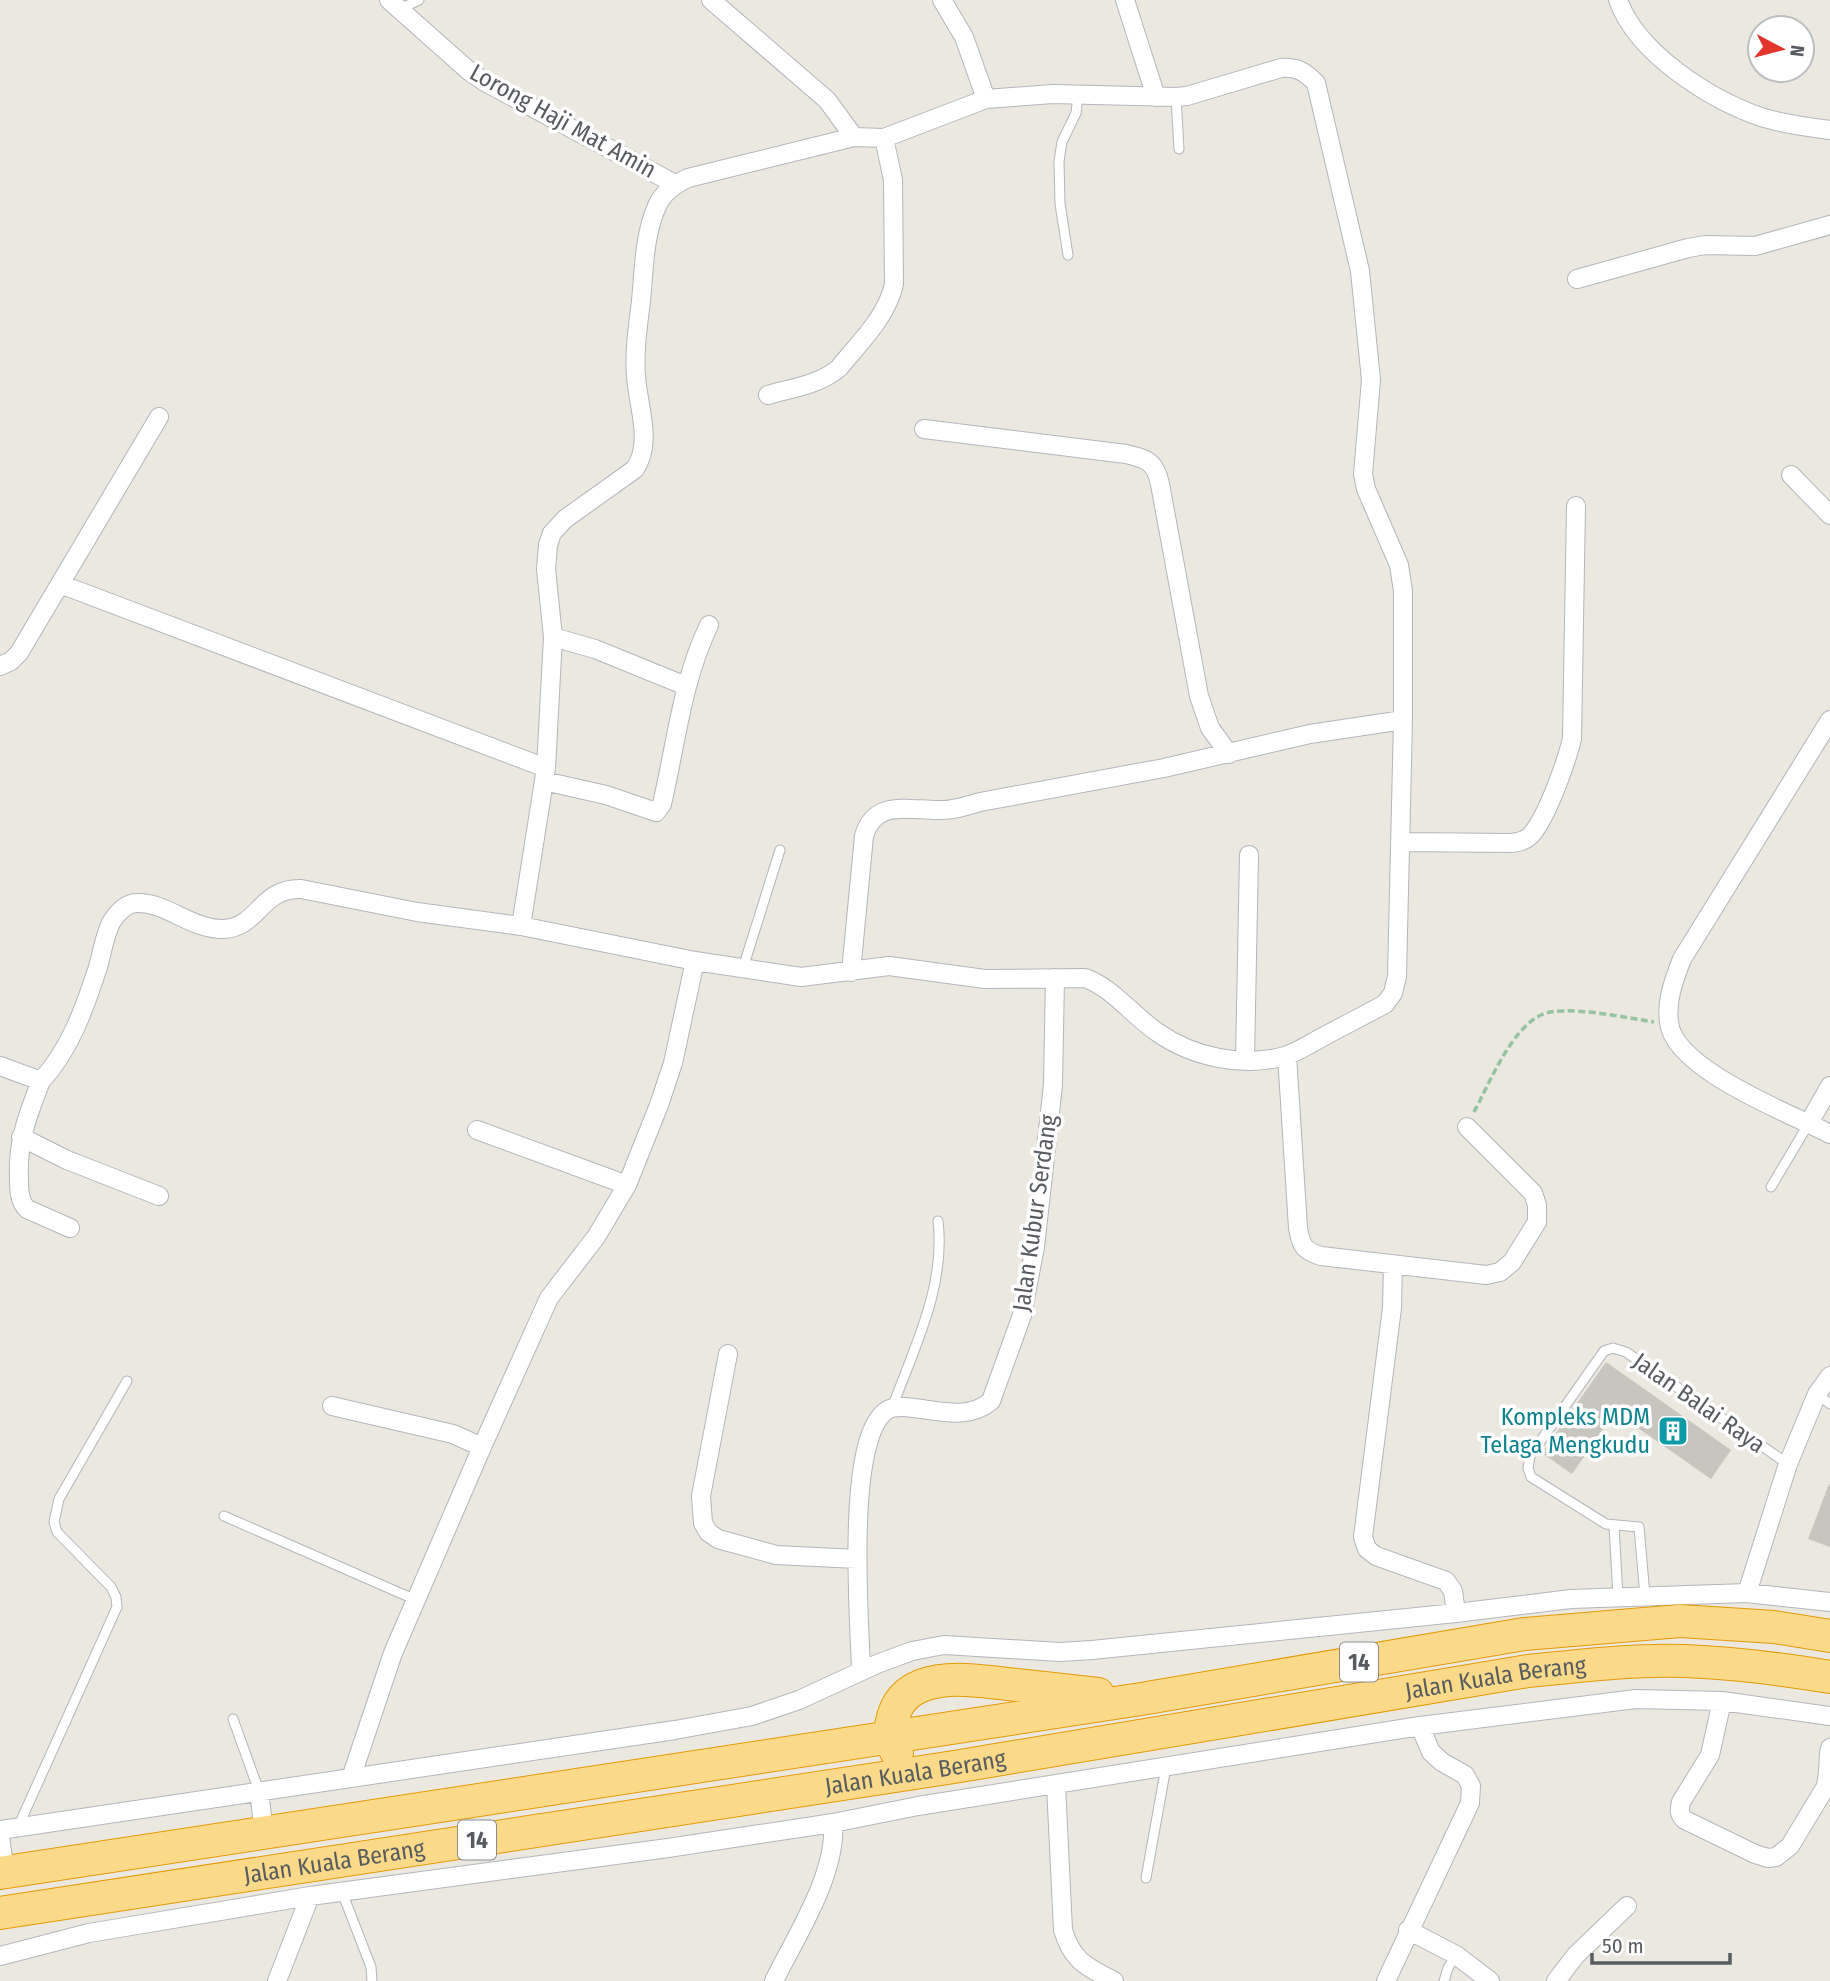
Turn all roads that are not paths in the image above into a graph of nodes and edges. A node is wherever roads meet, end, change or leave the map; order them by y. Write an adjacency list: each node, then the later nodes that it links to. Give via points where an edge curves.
1 (419, 0): 6 (lane)
2 (710, 0): 12 (street, via 827,100)
3 (942, 0): 10 (street, via 964,37)
4 (1125, 0): 8 (street)
5 (1618, 0): 11 (street, via 1642,41 1668,66 1759,116)
6 (395, 4): 15 (street, Lorong Haji Mat Amin, via 485,82)
7 (1078, 95): 8 (street); 10 (street); 17 (lane, via 1059,162)
8 (1156, 97): 9 (street)
9 (1176, 97): 14 (lane); 30 (street, via 1281,68 1295,68 1316,83 1360,271 1371,380 1363,474 1399,565)
10 (986, 99): 13 (street)
11 (1830, 130)
12 (854, 137): 13 (street); 15 (street)
13 (884, 138): 19 (street, via 893,180 891,297 839,368 820,381)
14 (1179, 149)
15 (676, 184): 27 (street, via 656,207 648,237 635,355 645,444 642,458 635,469 552,533 547,569)
16 (1830, 225): 18 (street, via 1755,246 1688,248)
17 (1068, 255)
18 (1577, 279)
19 (768, 395)
20 (159, 417): 25 (street)
21 (924, 429): 32 (street, via 1126,454 1152,464 1158,472 1199,696 1210,727)
22 (1791, 475): 24 (street)
23 (1576, 506): 34 (street, via 1572,739 1540,820 1531,835 1511,843)
24 (1830, 515)
25 (60, 584): 28 (street, via 19,653); 33 (street)
26 (709, 625): 29 (street)
27 (553, 637): 29 (street); 33 (street)
28 (0, 666)
29 (686, 686): 33 (street, via 662,804 656,812)
30 (1403, 720): 32 (street, via 1310,734); 34 (street)
31 (1830, 720): 47 (street, via 1682,959 1668,1024 1676,1043 1714,1076)
32 (1229, 754): 40 (street, via 958,809 901,809 875,816 864,836)
33 (545, 775): 37 (street)
34 (1401, 842): 42 (street, via 1394,993 1385,1004)
35 (780, 849): 39 (lane)
36 (1249, 855): 43 (street)
37 (521, 926): 38 (street); 45 (street, via 288,888 240,925 225,929 201,926 148,905 126,905 112,922 68,1044)
38 (695, 961): 39 (street); 52 (street, via 673,1063)
39 (743, 968): 40 (street, via 801,977)
40 (851, 972): 41 (street, via 889,966 961,978)
41 (1055, 978): 43 (street, via 1097,982 1184,1048); 63 (street, Jalan Kubur Serdang, via 1053,1085 1035,1247 1022,1315 999,1380 991,1401 966,1414)
42 (1287, 1055): 43 (street); 57 (street, via 1300,1243 1306,1251 1321,1256)
43 (1245, 1060)
44 (0, 1066): 45 (street)
45 (41, 1081): 51 (street)
46 (1830, 1086): 47 (street)
47 (1809, 1123): 50 (street); 53 (lane)
48 (1467, 1127): 57 (street, via 1533,1193 1537,1222 1512,1262 1500,1272 1486,1275)
49 (477, 1130): 52 (street)
50 (1830, 1134)
51 (21, 1137): 54 (street); 56 (street, via 17,1156 23,1205)
52 (627, 1185): 64 (street, via 596,1237 549,1298)
53 (1771, 1187)
54 (159, 1196)
55 (938, 1222): 63 (lane, via 937,1275)
56 (70, 1228)
57 (1393, 1264): 74 (street, via 1392,1308 1363,1537 1376,1556 1446,1581 1453,1591)
58 (727, 1354): 68 (street, via 701,1496 708,1532 776,1555)
59 (1830, 1376): 61 (street)
60 (127, 1381): 94 (lane, via 60,1499 54,1522 57,1532 111,1587 117,1607)
61 (1823, 1399): 65 (street)
62 (332, 1406): 64 (street, via 453,1434)
63 (892, 1408): 68 (street, via 879,1416 863,1456)
64 (482, 1447): 72 (street)
65 (1788, 1464): 67 (lane, Jalan Balai Raya, via 1626,1352 1604,1351 1530,1456 1528,1468 1538,1482); 69 (street)
66 (224, 1516): 72 (lane)
67 (1614, 1526): 70 (lane, via 1636,1525 1641,1531); 71 (lane)
68 (857, 1559): 78 (street)
69 (1746, 1593): 70 (street); 73 (street)
70 (1645, 1596): 71 (street)
71 (1618, 1597): 75 (street, via 1571,1600)
72 (416, 1600): 90 (street)
73 (1830, 1602)
74 (1456, 1614): 75 (street); 77 (street, via 1092,1650)
75 (1522, 1620): 76 (highway, Jalan Kuala Berang / 14, via 1680,1621); 81 (highway, Jalan Kuala Berang / 14)
76 (1830, 1636)
77 (962, 1646): 78 (street, via 912,1651); 80 (street)
78 (861, 1671): 90 (street, via 752,1716)
79 (1830, 1677): 88 (highway, Jalan Kuala Berang / 14, via 1682,1661 1582,1665)
80 (964, 1679): 81 (highway); 86 (highway, via 914,1689 895,1709)
81 (1141, 1699): 86 (highway, Jalan Kuala Berang / 14)
82 (1722, 1701): 83 (street); 85 (street, via 1636,1699); 87 (street, via 1710,1755 1679,1810 1685,1820 1755,1854 1776,1857 1790,1846 1829,1779)
83 (1830, 1716)
84 (233, 1719): 92 (lane)
85 (1420, 1726): 89 (street); 105 (street, via 1432,1752 1465,1776 1471,1786 1470,1803)
86 (891, 1736): 88 (highway, via 896,1753 912,1763); 97 (highway, Jalan Kuala Berang / 14)
87 (1830, 1748)
88 (954, 1767): 96 (highway, Jalan Kuala Berang / 14)
89 (1166, 1767): 91 (street); 100 (lane)
90 (351, 1778): 92 (street)
91 (1056, 1784): 93 (street); 111 (street, via 1063,1930 1068,1949)
92 (259, 1791): 94 (street); 97 (street)
93 (833, 1823): 96 (street); 110 (street, via 830,1860)
94 (18, 1827): 95 (street)
95 (0, 1830)
96 (666, 1830): 101 (street); 104 (highway, Jalan Kuala Berang / 14)
97 (264, 1832): 99 (highway, Jalan Kuala Berang / 14)
98 (0, 1837): 99 (street)
99 (2, 1873)
100 (1146, 1878)
101 (342, 1892): 102 (street); 109 (lane, via 371,1967)
102 (310, 1896): 107 (street, via 89,1933); 108 (street)
103 (1627, 1906): 115 (street)
104 (0, 1913)
105 (1408, 1930): 106 (street); 112 (street)
106 (1456, 1955): 113 (lane); 114 (street)
107 (0, 1956)
108 (277, 1981)
109 (372, 1981)
110 (774, 1981)
111 (1114, 1981)
112 (1386, 1981)
113 (1444, 1981)
114 (1490, 1981)
115 (1556, 1981)

